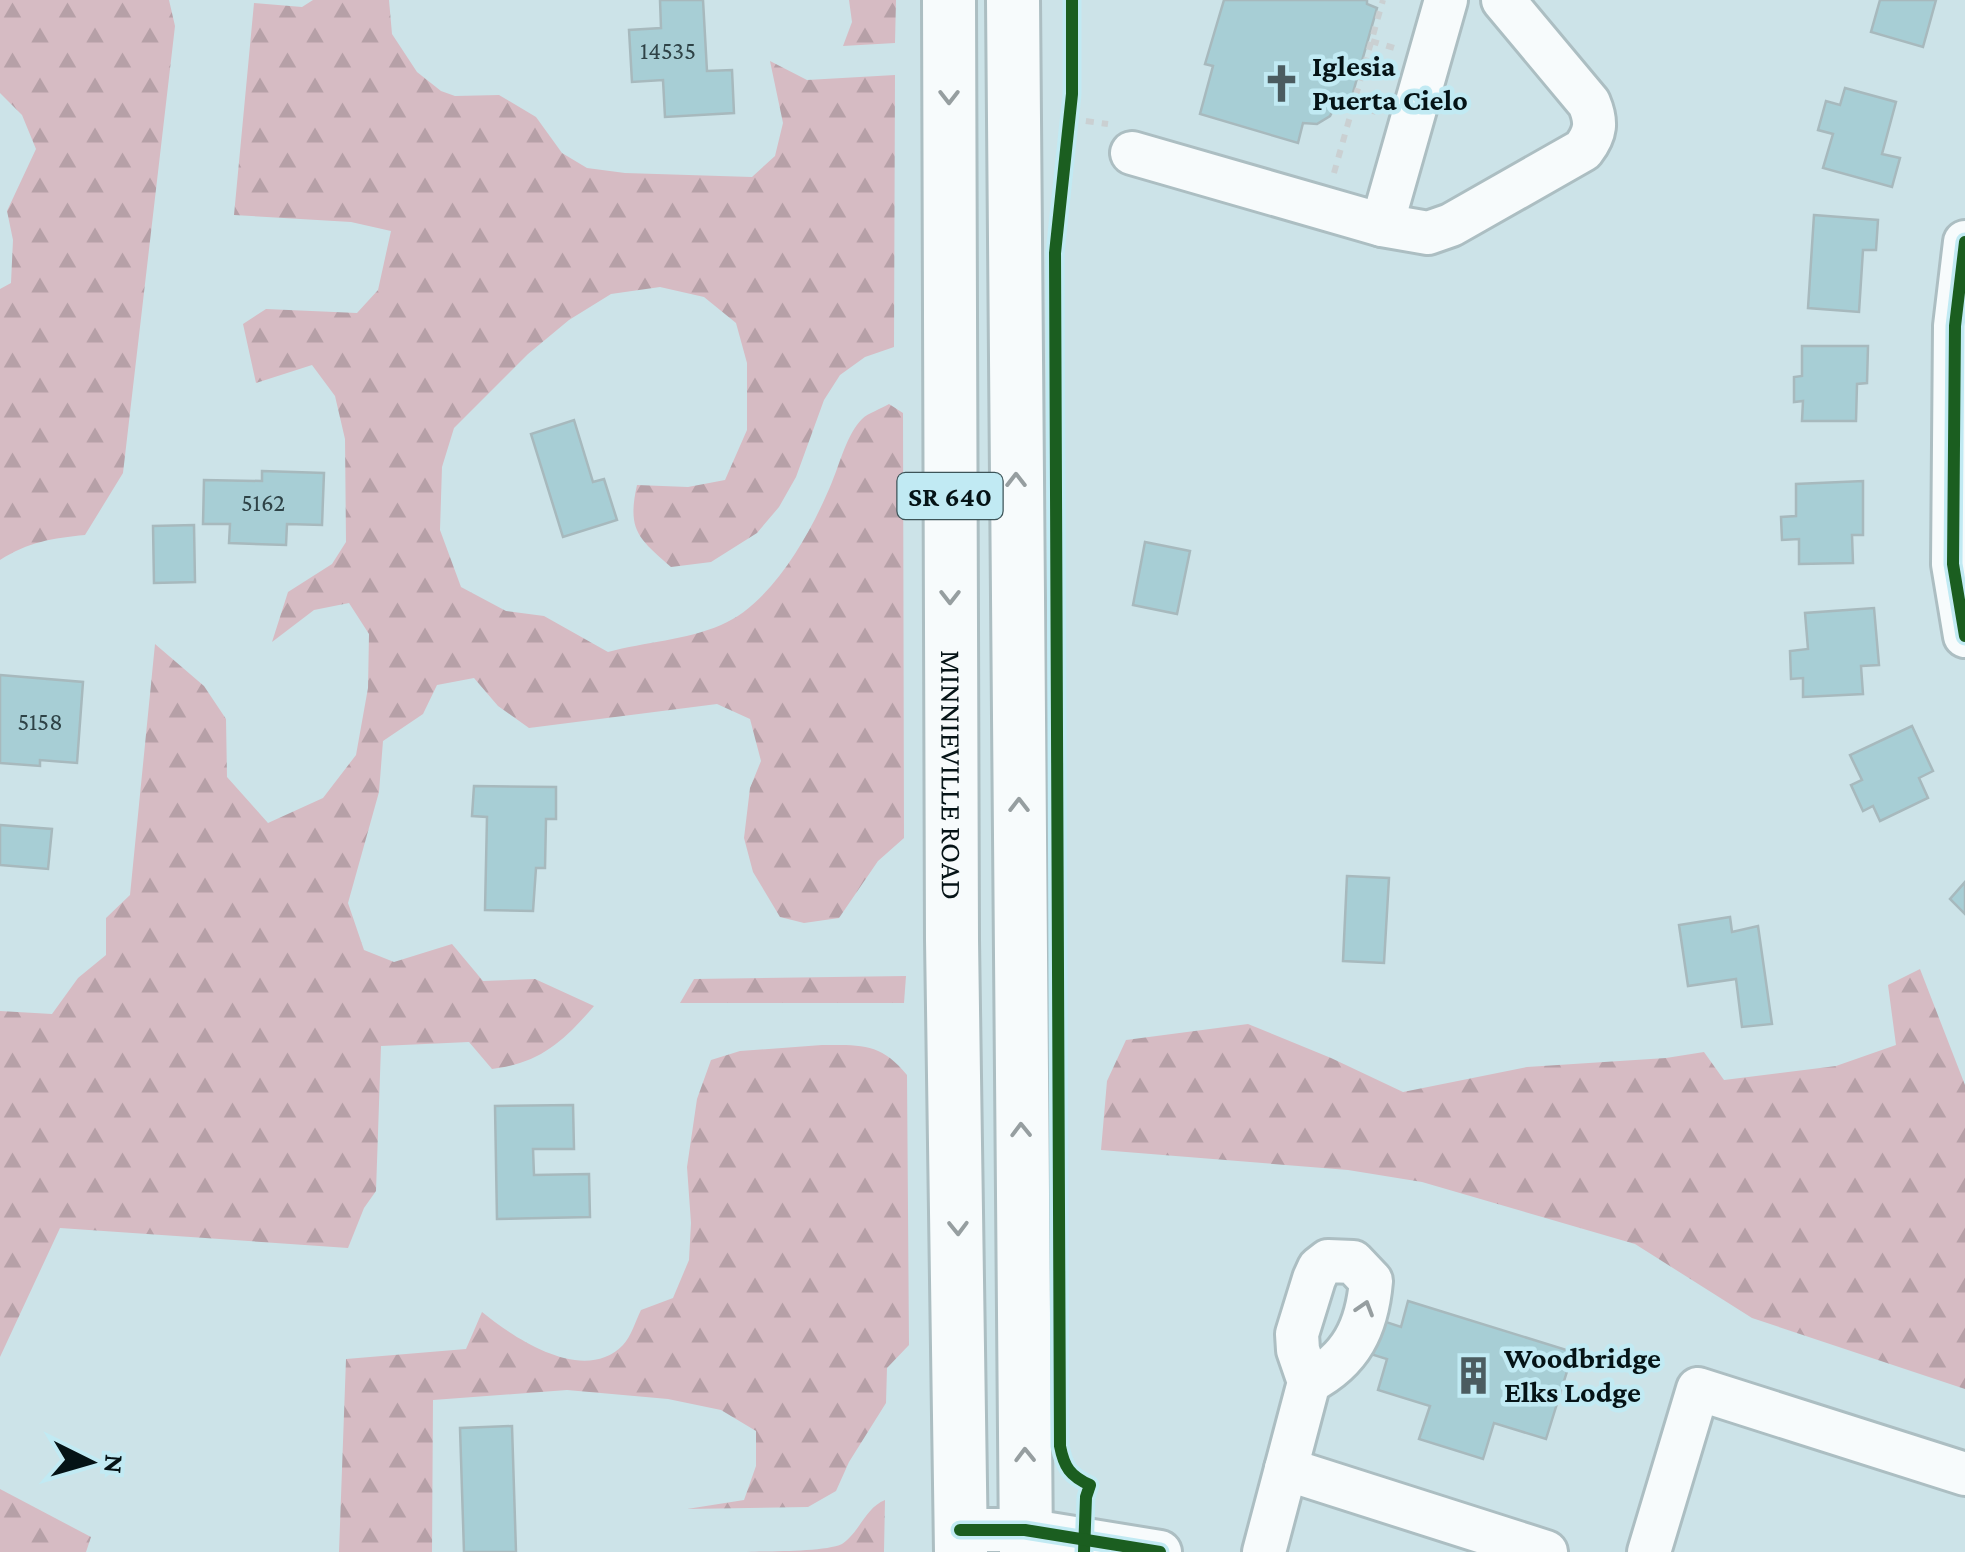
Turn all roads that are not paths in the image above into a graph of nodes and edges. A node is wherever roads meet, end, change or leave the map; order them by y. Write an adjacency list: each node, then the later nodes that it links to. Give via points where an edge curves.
1 (949, 0): 12 (main road, MINNIEVILLE ROAD / SR 640, one-way to 12)
2 (1013, 0): 13 (main road, SR 640, one-way to 2)
3 (1446, 0): 6 (street)
4 (1503, 0): 6 (street, via 1589,103 1596,122 1590,141 1451,225 1428,233)
5 (1127, 140): 6 (street)
6 (1382, 224)
7 (1965, 242): 8 (street, via 1955,326 1953,547)
8 (1965, 636)
9 (1309, 1382): 10 (street)
10 (1286, 1468): 15 (street); 16 (street)
11 (1965, 1474): 17 (street, via 1698,1389)
12 (961, 1541): 13 (street)
13 (1025, 1541): 14 (street)
14 (1160, 1552)
15 (1264, 1552)
16 (1546, 1552)
17 (1649, 1552)

